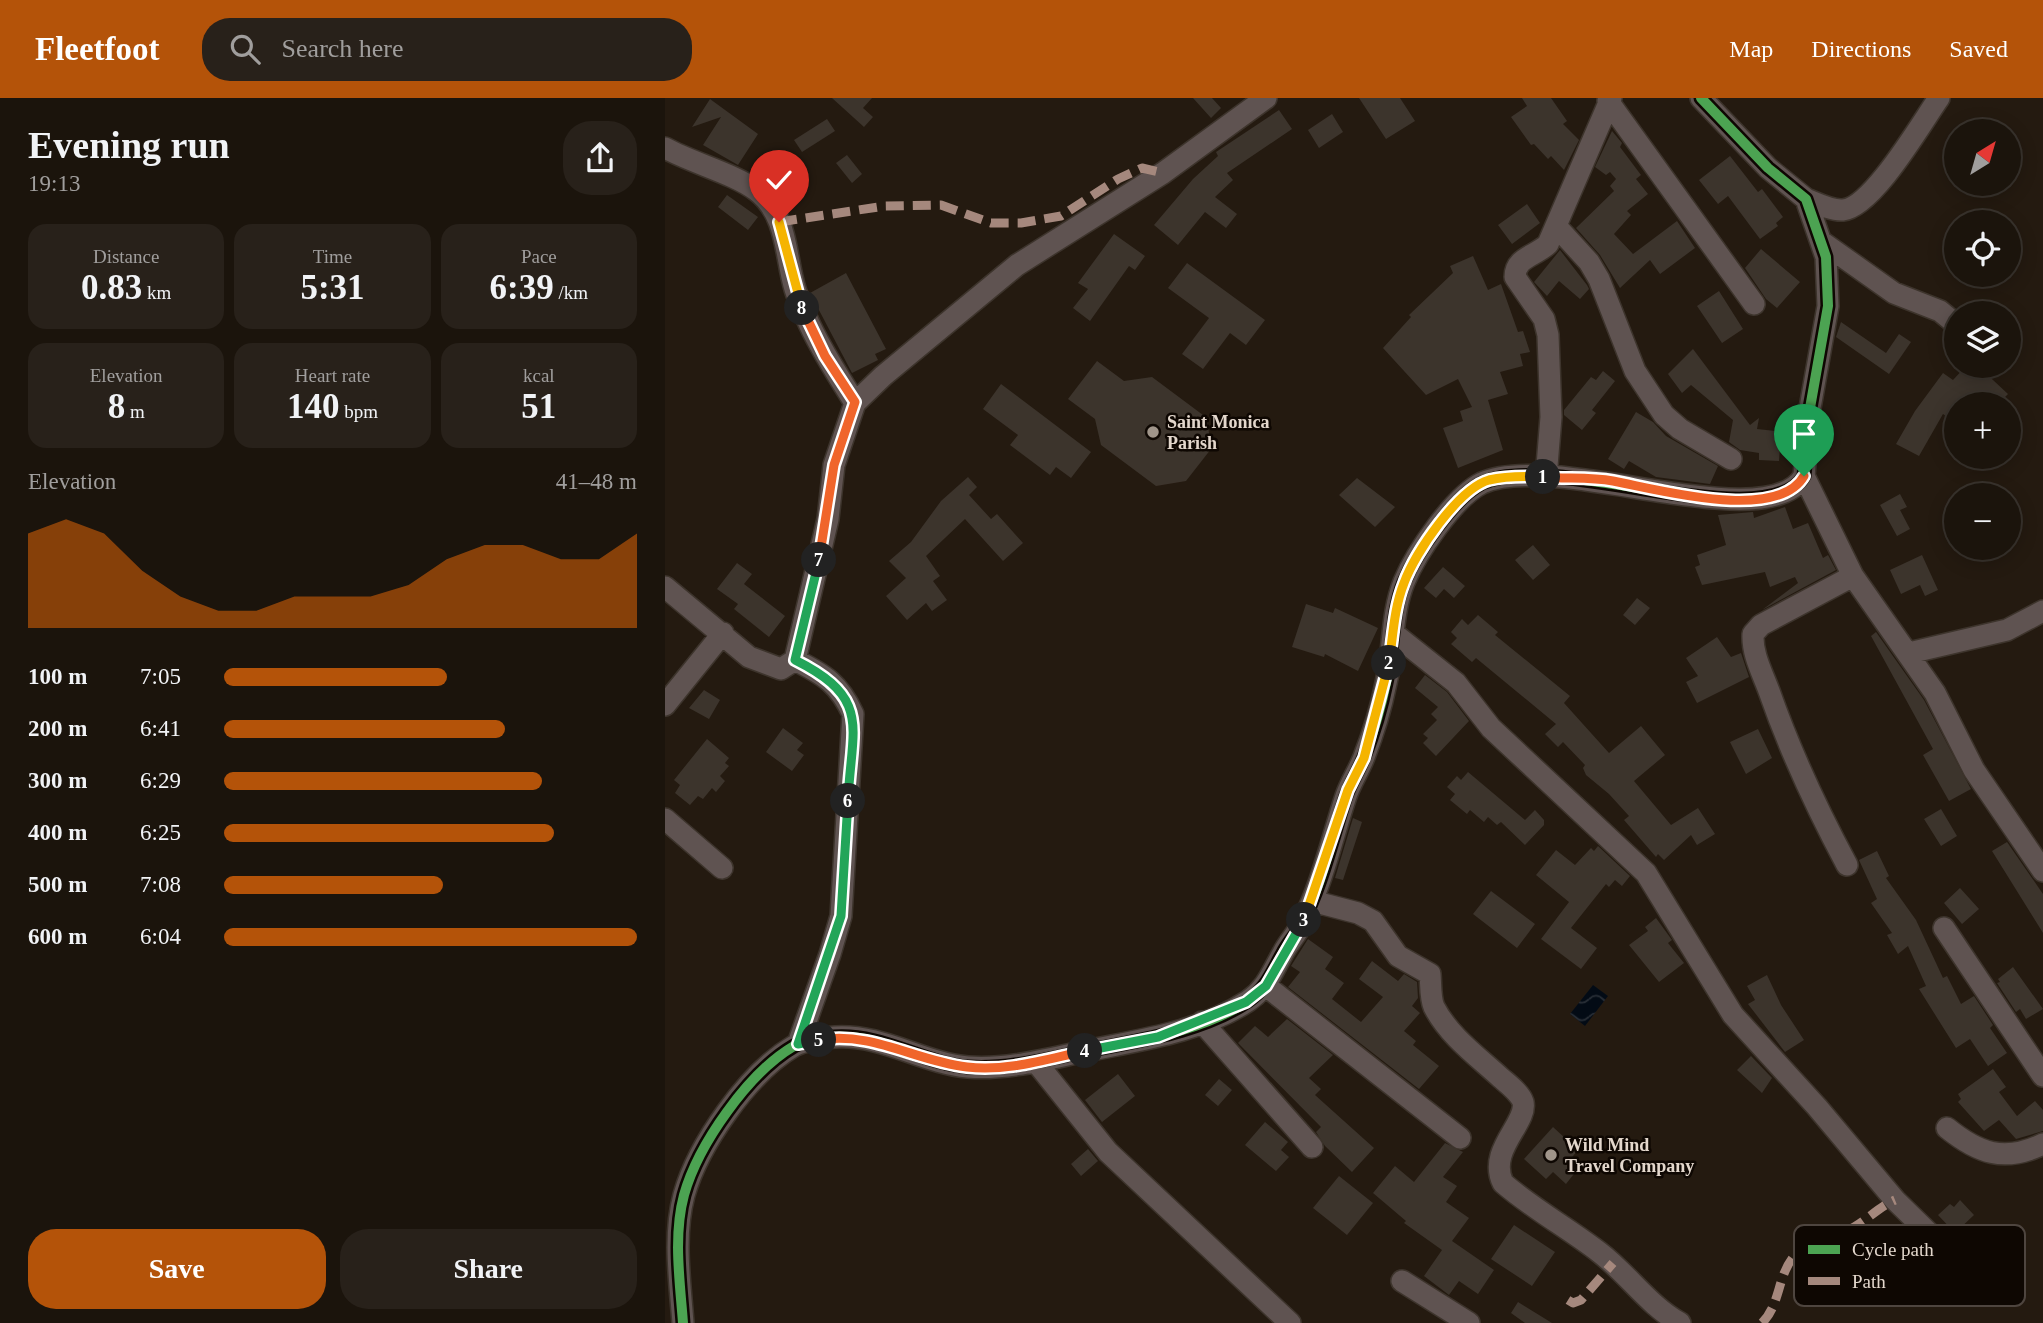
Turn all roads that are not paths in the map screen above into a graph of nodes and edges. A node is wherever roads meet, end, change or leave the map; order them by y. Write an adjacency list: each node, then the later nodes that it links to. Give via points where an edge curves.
1 (1701, 98): 6 (street, via 1768,168)
2 (1939, 98): 6 (street, via 1876,187 1856,205 1843,210)
3 (1262, 99): 11 (street, via 1153,180 1017,265)
4 (1609, 100): 7 (street); 9 (street)
5 (665, 148): 11 (street, via 737,178 768,202 782,228 795,289 808,321)
6 (1806, 199): 8 (street)
7 (1557, 227): 12 (street, via 1599,279 1635,371 1664,415); 14 (street, via 1539,253 1519,262 1514,271 1544,319 1548,335 1551,417)
8 (1822, 242): 10 (street, via 1894,293); 13 (street, via 1828,306 1810,408)
9 (1754, 304)
10 (1944, 314)
11 (855, 402): 21 (street, via 834,465 828,519)
12 (1731, 459)
13 (1804, 476): 14 (street, via 1794,490 1783,495 1742,500 1589,478); 15 (street)
14 (1546, 478): 19 (street, via 1508,477 1466,492 1403,583)
15 (1853, 576): 20 (street); 24 (street, via 1761,625 1753,634 1752,648 1819,811)
16 (665, 587): 18 (street)
17 (2043, 611): 20 (street, via 2007,630)
18 (723, 633): 21 (street, via 749,657 768,666 781,669); 22 (street)
19 (1393, 633): 27 (street, via 1387,681 1375,723); 38 (street, via 1456,683 1491,728 1646,873 1733,1016)
20 (1909, 653): 26 (street, via 1982,781)
21 (795, 660): 31 (street, via 821,673 843,692 853,714 841,916)
22 (665, 705)
23 (665, 819): 25 (street)
24 (1847, 865)
25 (722, 868)
26 (2043, 872)
27 (1312, 901): 29 (street); 43 (street, via 1373,921 1398,956 1430,974 1433,1005 1458,1039 1523,1101 1522,1115 1503,1147 1503,1183 1598,1251 1655,1306)
28 (1944, 928): 33 (street)
29 (1266, 986): 30 (street, via 1246,1002); 35 (street)
30 (1202, 1022): 32 (street, via 1158,1037); 37 (street)
31 (798, 1044): 32 (street, via 836,1037 864,1039 970,1068); 40 (street, via 774,1061 734,1105 697,1163 683,1198 678,1255)
32 (1036, 1062): 41 (street, via 1108,1152)
33 (2043, 1076)
34 (1947, 1128): 36 (street, via 1971,1147 1986,1152 2024,1152)
35 (1460, 1138)
36 (2043, 1144)
37 (1312, 1147)
38 (1921, 1225)
39 (1402, 1281): 42 (street)
40 (683, 1323)
41 (1290, 1323)
42 (1469, 1323)
43 (1680, 1323)

